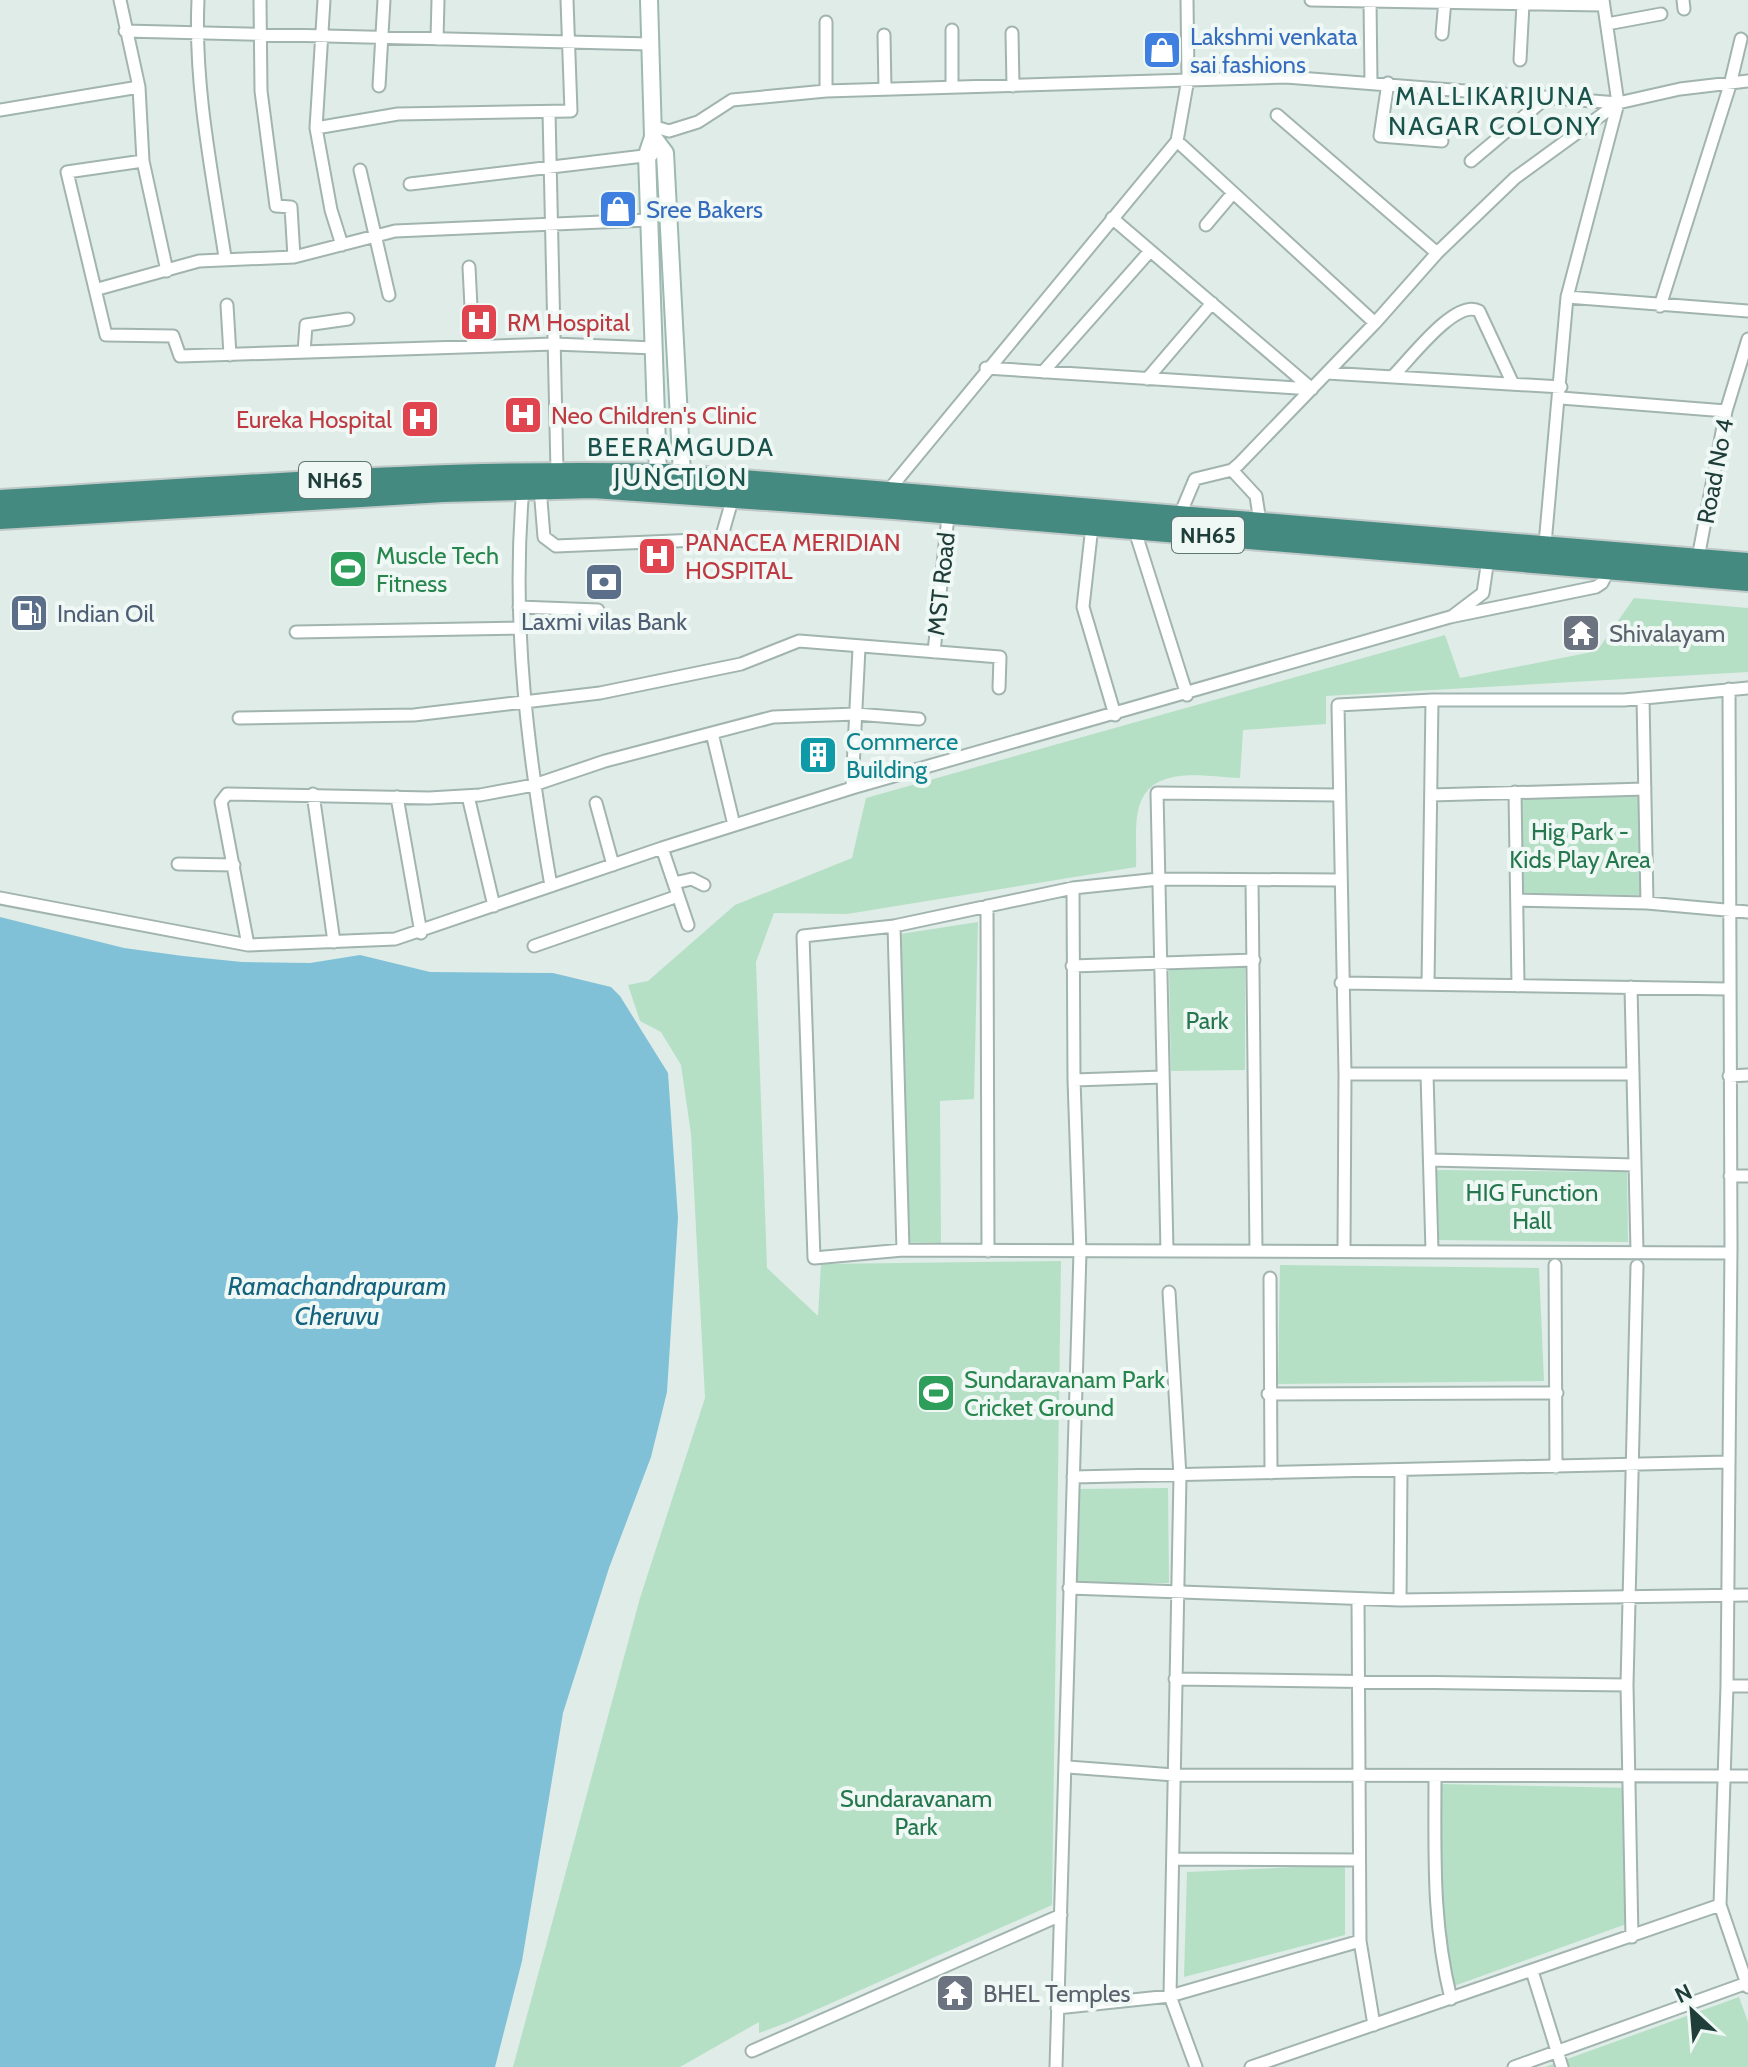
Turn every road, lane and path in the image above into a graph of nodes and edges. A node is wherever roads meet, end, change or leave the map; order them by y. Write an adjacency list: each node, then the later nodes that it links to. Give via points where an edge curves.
1 (120, 0): 19 (street)
2 (198, 0): 20 (street)
3 (260, 0): 22 (street)
4 (324, 0): 25 (street)
5 (384, 0): 26 (street)
6 (438, 0): 27 (street)
7 (567, 0): 29 (street)
8 (649, 0): 30 (main road)
9 (1187, 0): 32 (street)
10 (1311, 0): 11 (street)
11 (1370, 2): 12 (street); 34 (street)
12 (1444, 2): 14 (street); 23 (street)
13 (1603, 2): 14 (street); 17 (street)
14 (1523, 4): 31 (street)
15 (1661, 14): 17 (street)
16 (826, 22): 42 (street)
17 (1607, 24): 44 (street)
18 (952, 30): 40 (street)
19 (125, 31): 20 (street); 39 (street)
20 (197, 33): 22 (street); 68 (street)
21 (1012, 33): 38 (street)
22 (259, 34): 25 (street); 69 (street, via 276,206 291,207)
23 (1442, 34)
24 (884, 35): 41 (street)
25 (322, 36): 26 (street); 48 (street)
26 (380, 38): 27 (street); 37 (street)
27 (437, 39): 29 (street)
28 (1741, 39): 36 (street)
29 (567, 43): 30 (street); 46 (street, via 571,111)
30 (650, 44): 49 (main road)
31 (1520, 60)
32 (1188, 79): 34 (street); 38 (street); 50 (street)
33 (1748, 81): 36 (street)
34 (1371, 82): 35 (street)
35 (1388, 83): 43 (street); 51 (street, via 1380,136)
36 (1730, 85): 44 (street); 77 (street)
37 (379, 86)
38 (1013, 86): 40 (street)
39 (139, 87): 45 (street); 54 (street)
40 (952, 87): 41 (street)
41 (885, 89): 42 (street)
42 (826, 91): 49 (street, via 732,100 698,122)
43 (1547, 97): 44 (street); 55 (street)
44 (1618, 103): 67 (street, via 1515,178); 74 (street)
45 (0, 110)
46 (549, 112): 48 (street, via 398,114); 56 (street)
47 (1277, 115): 67 (street)
48 (316, 128): 65 (street)
49 (652, 132): 52 (main road); 53 (main road)
50 (1177, 141): 59 (street); 60 (street)
51 (1442, 141)
52 (665, 153): 53 (street); 99 (main road)
53 (647, 155): 56 (street); 61 (main road)
54 (143, 161): 71 (street); 72 (street, via 67,172)
55 (1471, 161)
56 (550, 168): 58 (street); 63 (street)
57 (360, 170): 64 (street)
58 (410, 184)
59 (1233, 193): 62 (street); 80 (street)
60 (1112, 218): 66 (street); 87 (street)
61 (649, 220): 63 (street); 84 (main road)
62 (1206, 225)
63 (551, 226): 64 (street, via 465,226); 82 (street)
64 (374, 236): 65 (street); 73 (street)
65 (342, 245): 69 (street)
66 (1150, 251): 75 (street); 88 (street)
67 (1437, 253): 80 (street)
68 (225, 257): 69 (street); 71 (street)
69 (294, 257)
70 (469, 267): 83 (street)
71 (167, 271): 72 (street)
72 (98, 289): 86 (street, via 106,335 173,336 180,356)
73 (389, 295)
74 (1567, 297): 77 (street); 94 (street)
75 (1212, 303): 91 (street); 93 (street)
76 (227, 305): 86 (street)
77 (1660, 306): 78 (street)
78 (1748, 311)
79 (348, 319): 85 (street, via 306,325)
80 (1375, 323): 89 (street)
81 (1748, 339): 95 (street, Road No 4)
82 (554, 344): 83 (street); 84 (street); 97 (street)
83 (473, 347): 85 (street)
84 (655, 348): 98 (main road)
85 (304, 352): 86 (street)
86 (230, 355)
87 (986, 368): 88 (street); 102 (street)
88 (1043, 372): 91 (street)
89 (1327, 373): 90 (street); 93 (street)
90 (1394, 375): 92 (street); 92 (street, via 1465,307 1479,311)
91 (1147, 379): 93 (street)
92 (1513, 384): 94 (street)
93 (1312, 389): 96 (street)
94 (1561, 393): 95 (street); 113 (street)
95 (1726, 411): 114 (street, Road No 4)
96 (1232, 470): 108 (street, via 1195,479); 110 (street, via 1256,496)
97 (557, 471): 98 (highway, NH65); 101 (highway, NH65)
98 (658, 474): 99 (highway, NH65)
99 (682, 475): 102 (highway, NH65)
100 (532, 488): 101 (highway, NH65); 103 (highway, NH65); 103 (street, via 544,537 556,546 721,539); 119 (street)
101 (322, 490): 104 (highway, NH65); 109 (highway, NH65)
102 (888, 491): 105 (highway, NH65)
103 (733, 497): 107 (highway, NH65)
104 (0, 500)
105 (1030, 512): 106 (highway, NH65); 107 (highway, NH65)
106 (1060, 515): 108 (highway, NH65); 111 (highway, NH65)
107 (948, 516): 125 (street, MST Road)
108 (1179, 517): 110 (highway, NH65)
109 (0, 519)
110 (1260, 522): 113 (highway, NH65)
111 (1092, 526): 112 (highway, NH65); 134 (street, via 1083,607)
112 (1135, 531): 115 (highway, NH65); 129 (street)
113 (1545, 544): 114 (highway, NH65)
114 (1698, 558): 116 (highway, NH65)
115 (1488, 559): 117 (highway, NH65); 121 (street, via 1483,593)
116 (1748, 563)
117 (1608, 571): 118 (highway, NH65); 121 (street, via 1596,587)
118 (1748, 581)
119 (519, 607): 120 (street); 122 (street)
120 (598, 610)
121 (1450, 617): 129 (street)
122 (519, 628): 123 (street); 132 (street)
123 (296, 632)
124 (859, 648): 125 (street); 132 (street, via 799,641 741,664 600,693); 133 (street)
125 (934, 652): 126 (street, via 1000,657)
126 (999, 688)
127 (1748, 688): 128 (street)
128 (1729, 689): 130 (street); 166 (street)
129 (1187, 695): 134 (street)
130 (1643, 698): 131 (street); 140 (street)
131 (1432, 700): 143 (street, via 1338,705); 144 (street)
132 (523, 702): 135 (street, via 414,715); 138 (street)
133 (856, 714): 136 (street); 137 (street, via 773,717); 139 (street)
134 (1115, 715): 139 (street)
135 (239, 718)
136 (919, 719)
137 (712, 733): 138 (street); 148 (street)
138 (534, 785): 145 (street); 158 (street)
139 (852, 788): 148 (street)
140 (1645, 789): 141 (street); 163 (street)
141 (1515, 792): 144 (street); 162 (street)
142 (313, 794): 146 (street); 151 (street, via 222,796); 171 (street)
143 (1338, 795): 153 (street, via 1157,793); 155 (street)
144 (1431, 795): 178 (street)
145 (468, 796): 146 (street); 164 (street)
146 (397, 797): 170 (street)
147 (596, 803): 152 (street)
148 (734, 825): 149 (street)
149 (662, 848): 152 (street); 156 (street)
150 (178, 864): 151 (street)
151 (234, 865): 172 (street)
152 (613, 865): 158 (street)
153 (1159, 879): 154 (street); 159 (street); 175 (street)
154 (1252, 880): 155 (street); 174 (street)
155 (1339, 880): 177 (street)
156 (674, 883): 157 (street, via 692,879); 160 (street)
157 (704, 885)
158 (551, 886): 164 (street)
159 (1073, 888): 165 (street); 176 (street)
160 (678, 896): 168 (street); 173 (street)
161 (0, 898): 172 (street)
162 (1517, 900): 163 (street); 179 (street)
163 (1647, 903): 166 (street)
164 (494, 906): 170 (street)
165 (987, 906): 169 (street); 195 (street)
166 (1730, 911): 167 (street); 181 (street)
167 (1748, 912)
168 (688, 925)
169 (894, 926): 194 (street); 194 (street, via 803,936 803,951 814,1258)
170 (421, 933): 171 (street)
171 (334, 942): 172 (street)
172 (248, 945)
173 (534, 946)
174 (1254, 960): 175 (street); 197 (street)
175 (1161, 963): 176 (street); 187 (street)
176 (1072, 966): 188 (street)
177 (1341, 983): 178 (street); 182 (street)
178 (1428, 984): 179 (street)
179 (1518, 986): 180 (street)
180 (1631, 987): 181 (street); 184 (street)
181 (1728, 989): 186 (street)
182 (1345, 1074): 183 (street); 193 (street)
183 (1427, 1074): 184 (street); 189 (street)
184 (1633, 1074): 190 (street)
185 (1748, 1075): 186 (street)
186 (1729, 1076): 191 (street)
187 (1163, 1077): 188 (street); 196 (street)
188 (1074, 1080): 200 (street)
189 (1430, 1160): 190 (street); 198 (street)
190 (1635, 1165): 199 (street)
191 (1730, 1176): 192 (street); 201 (street)
192 (1748, 1176)
193 (1344, 1249): 197 (street); 198 (street)
194 (903, 1250): 195 (street)
195 (988, 1251): 200 (street)
196 (1167, 1251): 197 (street); 200 (street)
197 (1256, 1251)
198 (1432, 1251): 199 (street)
199 (1637, 1251): 201 (street)
200 (1080, 1252): 214 (street)
201 (1731, 1253): 208 (street)
202 (1555, 1265): 206 (street)
203 (1637, 1266): 210 (street)
204 (1270, 1278): 207 (street)
205 (1169, 1292): 213 (street)
206 (1557, 1393): 207 (street); 209 (street)
207 (1268, 1394): 212 (street)
208 (1727, 1462): 210 (street); 217 (street)
209 (1556, 1467): 210 (street); 211 (street)
210 (1633, 1467): 219 (street)
211 (1401, 1471): 212 (street); 221 (street)
212 (1271, 1473): 213 (street)
213 (1180, 1476): 214 (street); 216 (street)
214 (1073, 1477): 215 (street)
215 (1069, 1588): 216 (street); 227 (street)
216 (1178, 1592): 220 (street); 222 (street)
217 (1728, 1595): 218 (street); 219 (street); 225 (street)
218 (1748, 1595)
219 (1630, 1597): 221 (street); 224 (street)
220 (1358, 1599): 221 (street); 223 (street)
221 (1400, 1600)
222 (1175, 1679): 223 (street); 228 (street)
223 (1356, 1681): 224 (street); 233 (street)
224 (1627, 1685): 231 (street)
225 (1727, 1686): 226 (street); 229 (street)
226 (1748, 1686)
227 (1068, 1767): 228 (street); 237 (street)
228 (1174, 1775): 233 (street); 234 (street)
229 (1725, 1775): 231 (street); 232 (street); 236 (street)
230 (1435, 1776): 231 (street); 233 (street); 243 (street, via 1436,1915)
231 (1628, 1776): 238 (street)
232 (1748, 1776)
233 (1357, 1777): 235 (street)
234 (1173, 1859): 235 (street); 242 (street)
235 (1358, 1860): 239 (street)
236 (1720, 1905): 238 (street); 241 (street)
237 (1061, 1915): 244 (street); 246 (street)
238 (1632, 1937): 240 (street)
239 (1360, 1941): 242 (street); 245 (street)
240 (1532, 1971): 243 (street); 247 (street)
241 (1747, 1985): 247 (street)
242 (1170, 1996): 244 (street); 249 (street)
243 (1451, 1999): 245 (street)
244 (1057, 2008): 248 (street)
245 (1374, 2025): 250 (street)
246 (752, 2051)
247 (1557, 2052): 251 (street); 252 (street)
248 (1056, 2067)
249 (1196, 2067)
250 (1251, 2067)
251 (1514, 2067)
252 (1562, 2067)

